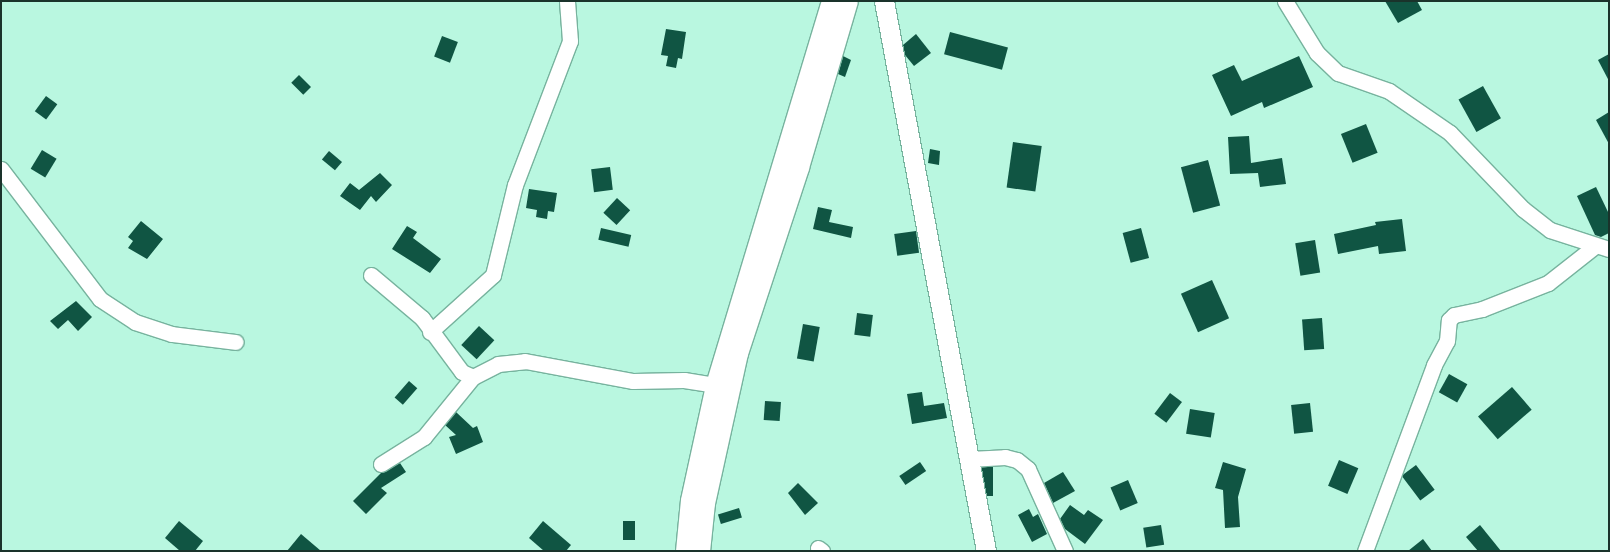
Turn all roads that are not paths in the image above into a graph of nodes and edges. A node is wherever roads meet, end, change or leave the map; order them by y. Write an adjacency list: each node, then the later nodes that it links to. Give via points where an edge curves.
1 (567, 1): 10 (street, via 570,41 515,185 493,275)
2 (831, 1): 6 (main road)
3 (848, 1): 6 (main road)
4 (884, 1): 14 (main road)
5 (1285, 1): 8 (street, via 1317,53 1338,73 1389,91 1407,102 1450,133 1523,209 1550,230)
6 (823, 58): 13 (main road); 17 (main road, via 738,353 704,503)
7 (1, 169): 11 (street, via 100,299 135,322 172,334)
8 (1602, 248): 20 (street, via 1548,283 1482,309 1454,315 1449,320 1447,342 1434,364)
9 (371, 275): 10 (street, via 422,318)
10 (430, 332): 12 (street, via 462,372)
11 (236, 342)
12 (473, 377): 13 (street, via 498,364 525,361 633,381 684,380); 15 (street, via 424,437)
13 (715, 385): 16 (main road, via 690,500)
14 (968, 459): 18 (main road); 19 (street, via 1005,457 1017,460 1028,469)
15 (381, 464)
16 (685, 551)
17 (700, 551)
18 (986, 551)
19 (1065, 551)
20 (1365, 551)

